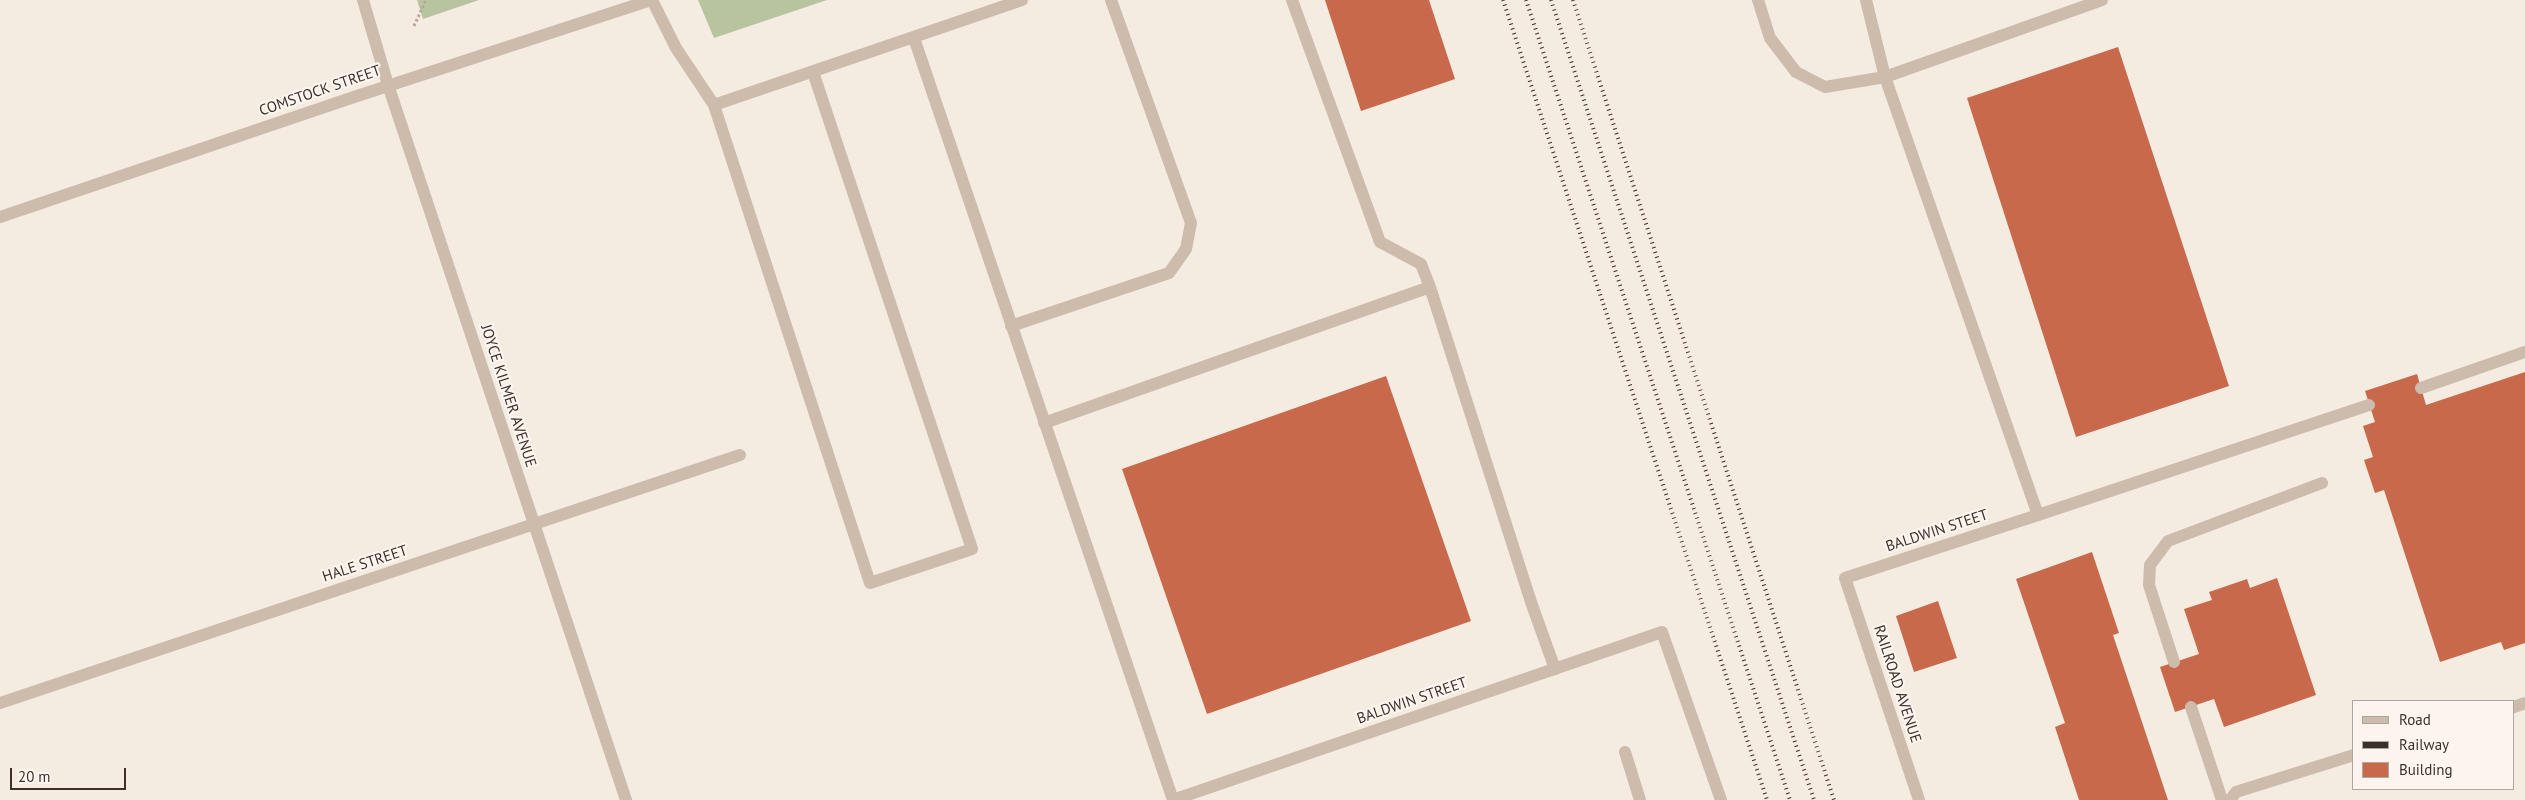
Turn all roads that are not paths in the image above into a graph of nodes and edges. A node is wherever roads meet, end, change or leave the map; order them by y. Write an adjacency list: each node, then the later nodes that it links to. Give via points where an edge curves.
1 (363, 0): 12 (street, JOYCE KILMER AVENUE)
2 (652, 0): 12 (street, COMSTOCK STREET); 13 (street, via 676,48)
3 (1022, 0): 9 (street)
4 (1111, 0): 16 (street, via 1191,223 1186,249 1170,273)
5 (1292, 0): 15 (street, via 1380,242 1421,264)
6 (1758, 0): 11 (street, via 1770,38 1796,72 1826,87)
7 (1866, 0): 11 (street)
8 (2102, 0): 11 (street)
9 (914, 38): 10 (street); 16 (street)
10 (813, 72): 13 (street); 13 (street, via 972,549 870,583)
11 (1885, 77): 23 (street)
12 (388, 85): 14 (street, COMSTOCK STREET); 24 (street, JOYCE KILMER AVENUE)
13 (714, 105)
14 (0, 216)
15 (1430, 287): 20 (street); 27 (street)
16 (1011, 326): 20 (street)
17 (2525, 352): 18 (street)
18 (2421, 388)
19 (2370, 405): 23 (street, BALDWIN STEET)
20 (1044, 423): 33 (street)
21 (740, 455): 24 (street, HALE STREET)
22 (2322, 482): 26 (street, via 2168,541 2150,565 2149,585)
23 (2038, 515): 25 (street, BALDWIN STEET)
24 (533, 525): 28 (street, HALE STREET); 32 (street, JOYCE KILMER AVENUE)
25 (1845, 578): 36 (street, RAILROAD AVENUE)
26 (2174, 662)
27 (1555, 669): 33 (street, BALDWIN STREET); 35 (street, BALDWIN STREET, via 1662,632)
28 (0, 703)
29 (2191, 707): 37 (street)
30 (1625, 752): 34 (street)
31 (2352, 756): 38 (street, via 2236,792)
32 (626, 800)
33 (1173, 800)
34 (1640, 800)
35 (1721, 800)
36 (1919, 800)
37 (2222, 800)
38 (2230, 800)

